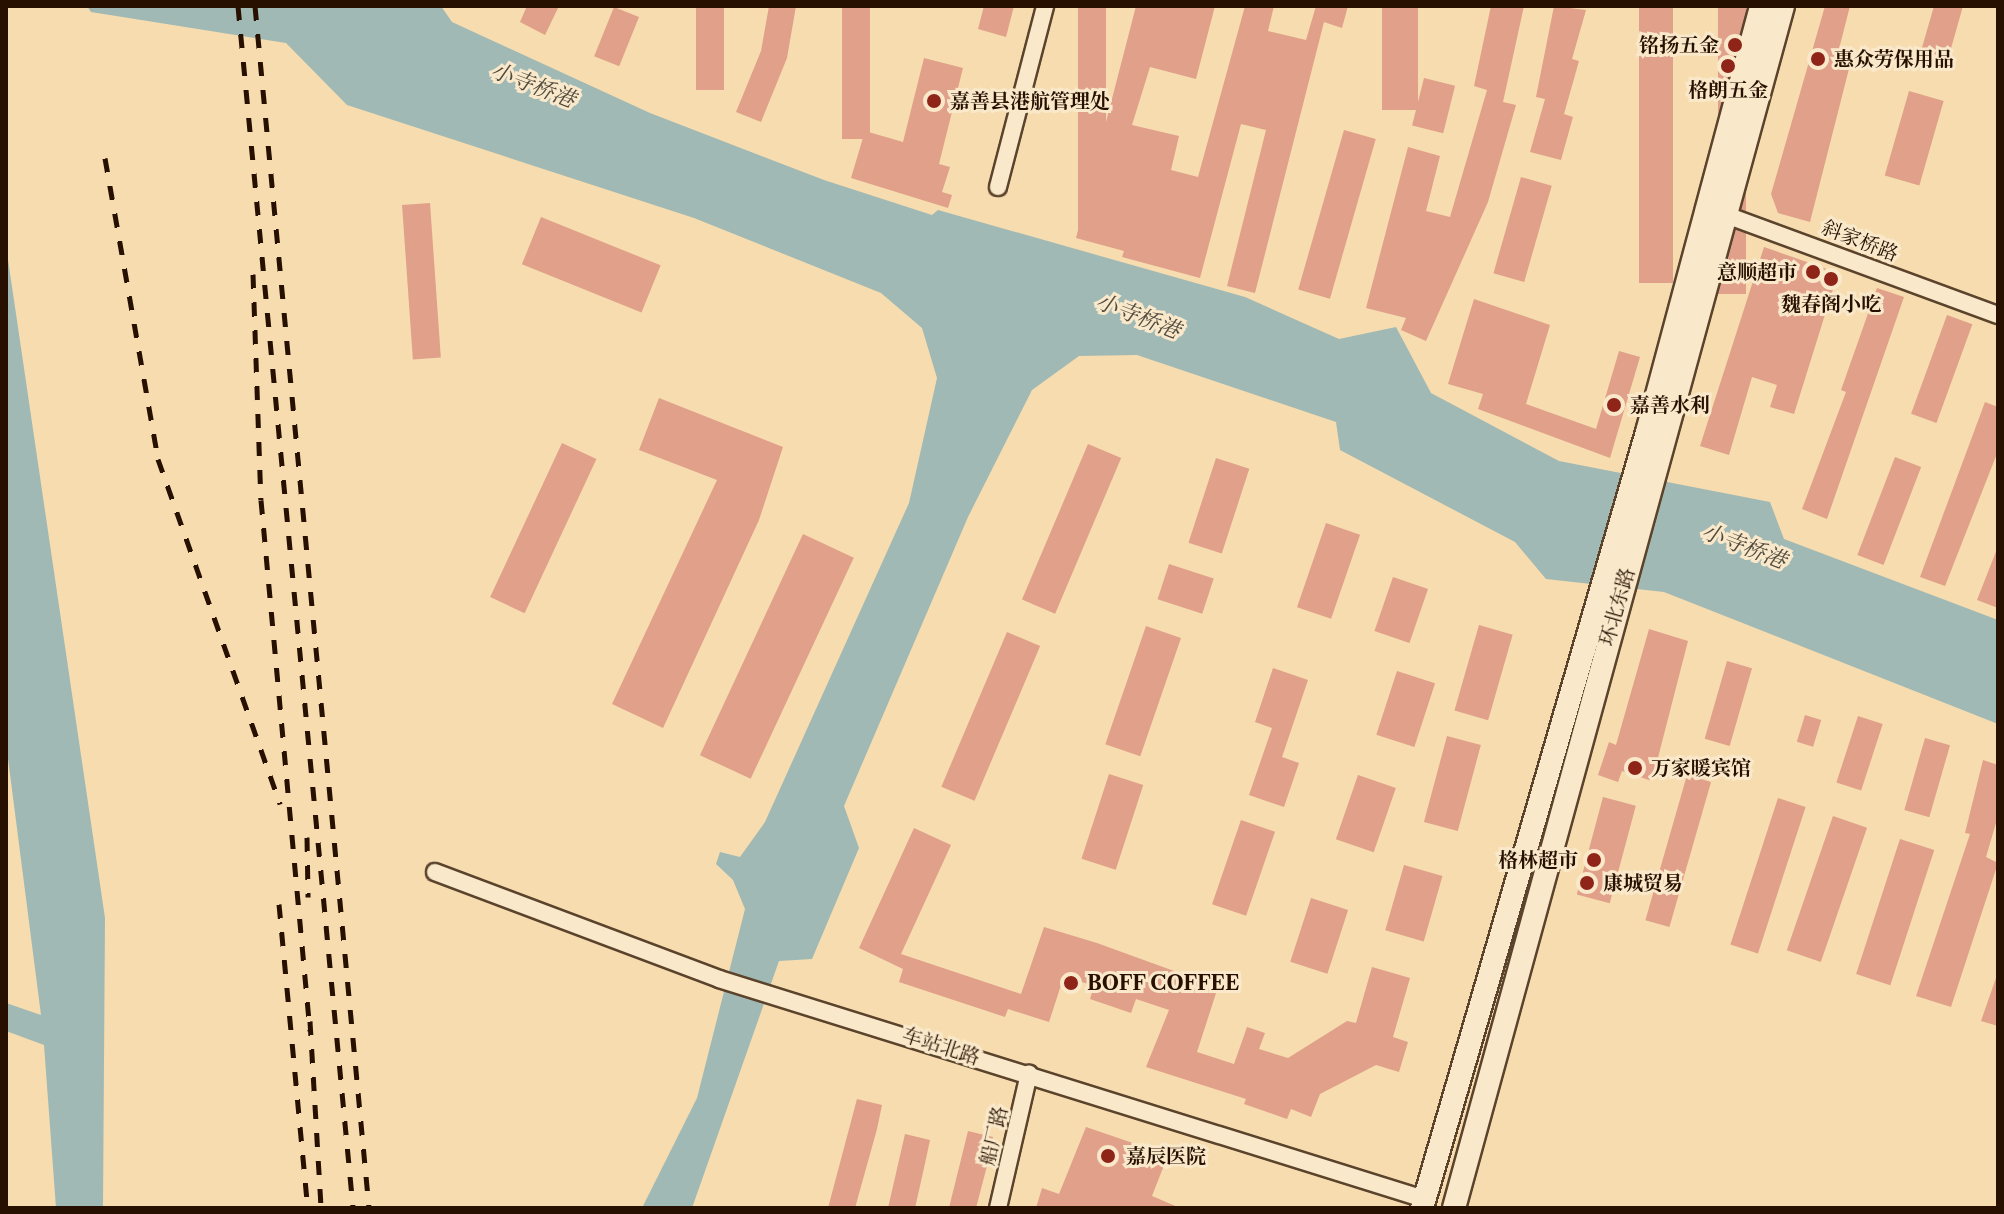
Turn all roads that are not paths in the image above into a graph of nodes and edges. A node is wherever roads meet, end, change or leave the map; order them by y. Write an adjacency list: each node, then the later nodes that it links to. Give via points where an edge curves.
1 (1045, 6): 4 (street)
2 (1761, 6): 5 (street, 环北东路)
3 (1783, 6): 5 (street, 环北东路)
4 (998, 187)
5 (1717, 212): 6 (street, 斜家桥路); 7 (street, 环北东路)
6 (1998, 315)
7 (1599, 630): 10 (street, 环北东路); 12 (street, 环北东路)
8 (435, 872): 9 (street, 车站北路, via 719,979)
9 (1029, 1074): 10 (street, 车站北路); 11 (street, 船厂路)
10 (1423, 1204): 12 (street, 车站北路)
11 (998, 1208)
12 (1453, 1208)

